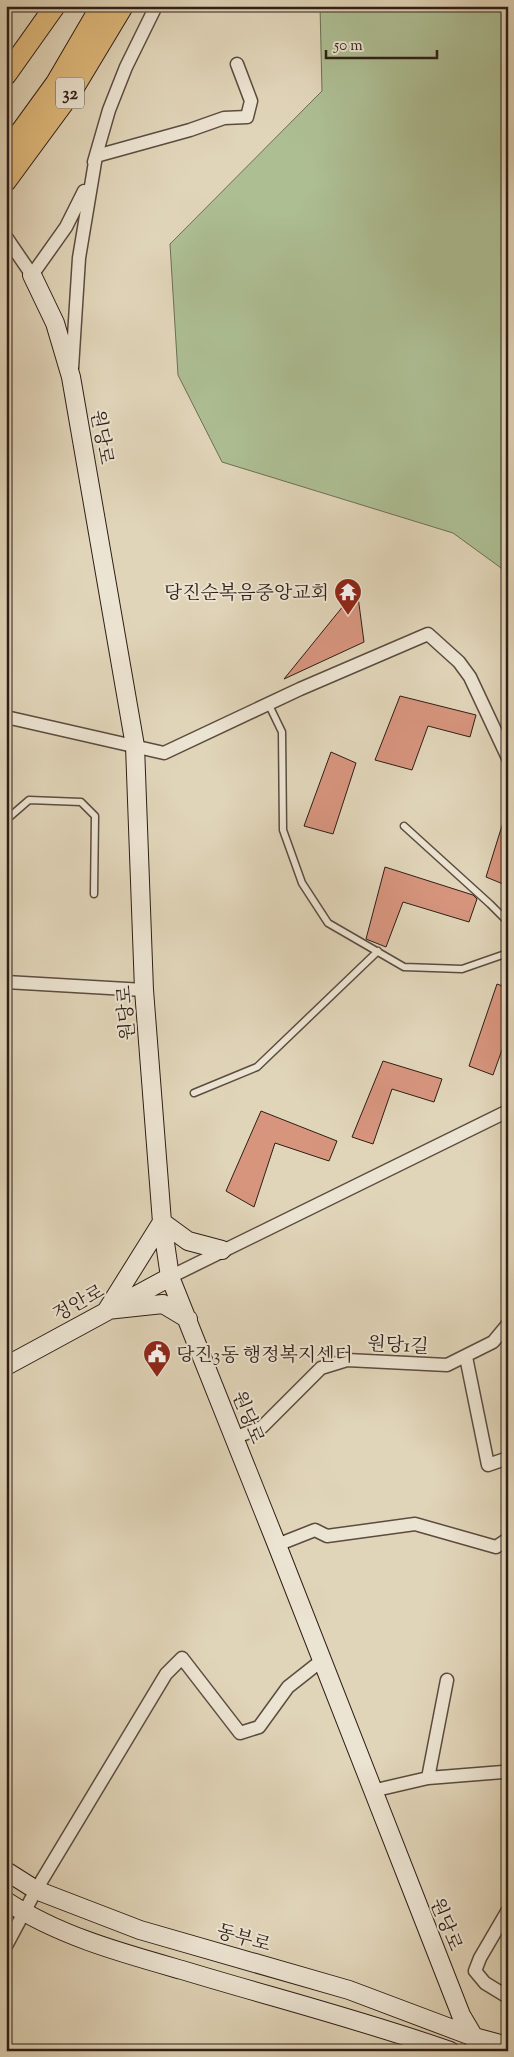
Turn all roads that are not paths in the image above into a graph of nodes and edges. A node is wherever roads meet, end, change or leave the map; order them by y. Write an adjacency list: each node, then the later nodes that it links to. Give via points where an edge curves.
1 (56, 6): 6 (main road)
2 (101, 6): 7 (main road, 32, via 56,82)
3 (123, 6): 9 (main road, 32, via 70,94)
4 (156, 6): 8 (street, via 126,67)
5 (237, 64): 8 (street, via 251,101 247,117 224,118)
6 (6, 75)
7 (6, 152)
8 (96, 156): 11 (street, via 78,205); 12 (street, via 79,258)
9 (8, 178)
10 (8, 242): 11 (street)
11 (32, 275): 12 (street, 원당로, via 55,322)
12 (71, 377): 15 (street, 원당로)
13 (268, 704): 15 (street, via 164,753); 16 (street, via 428,634 470,676); 21 (lane, via 282,732 283,830 302,883 328,923)
14 (6, 717): 15 (street)
15 (134, 746): 24 (street, 원당로)
16 (508, 758)
17 (6, 820): 19 (lane, via 30,800 81,802 95,816)
18 (404, 826): 20 (lane)
19 (94, 894)
20 (508, 922)
21 (378, 952): 22 (lane, via 404,967 462,969); 25 (lane, via 258,1068)
22 (508, 952)
23 (6, 982): 24 (street)
24 (144, 990): 27 (street, 원당로)
25 (194, 1093)
26 (508, 1111): 28 (street)
27 (162, 1222): 28 (street, via 188,1241); 29 (street, 원당로); 30 (street)
28 (222, 1250): 29 (street)
29 (170, 1277): 30 (street, 정안로); 31 (street, 원당로)
30 (107, 1310): 31 (street, via 163,1304); 34 (street, 정안로)
31 (188, 1319): 35 (street, 원당로)
32 (508, 1324): 33 (street, 원당1길, via 493,1342)
33 (466, 1357): 35 (street, 원당1길, via 447,1365 347,1360 321,1368 262,1427); 36 (street, via 488,1465)
34 (6, 1366)
35 (234, 1438): 38 (street, 원당로)
36 (508, 1458)
37 (508, 1539): 38 (street, via 496,1547 414,1524 328,1536 315,1530)
38 (277, 1545): 39 (street, 원당로)
39 (321, 1661): 43 (street, 원당로); 45 (street, via 288,1687 259,1727 240,1733 182,1658 166,1674)
40 (447, 1680): 42 (street)
41 (504, 1772): 42 (street)
42 (428, 1778): 43 (street)
43 (372, 1791): 51 (street, 원당로)
44 (6, 1871): 45 (street, 동부로)
45 (36, 1890): 48 (street); 51 (street, 동부로, via 140,1930 350,1990)
46 (6, 1901): 48 (street)
47 (508, 1910): 50 (street, 원당로, via 475,1971 485,1983)
48 (24, 1912): 49 (street); 53 (street, via 100,1946 390,2030)
49 (6, 1946)
50 (508, 1998)
51 (472, 2044): 52 (street)
52 (508, 2046)
53 (450, 2051)

